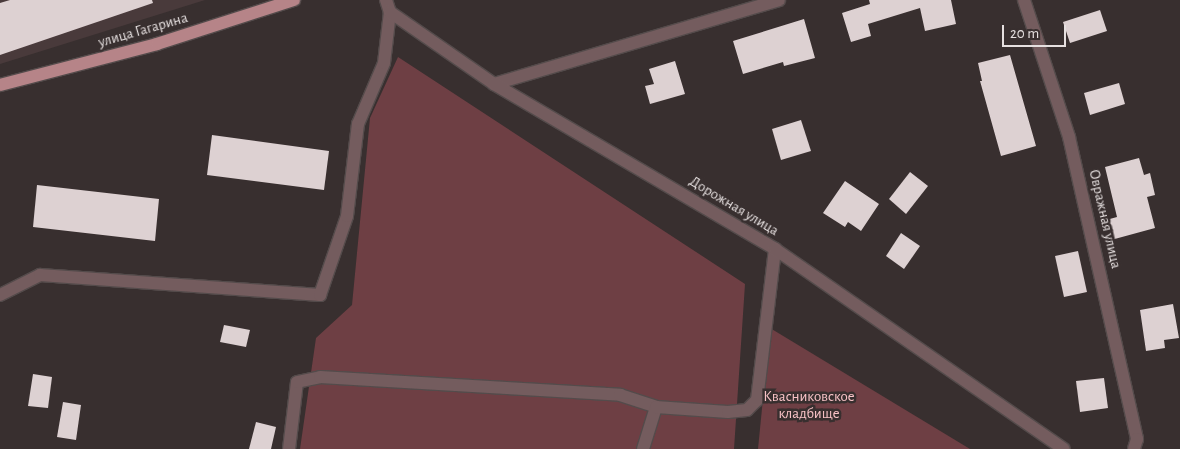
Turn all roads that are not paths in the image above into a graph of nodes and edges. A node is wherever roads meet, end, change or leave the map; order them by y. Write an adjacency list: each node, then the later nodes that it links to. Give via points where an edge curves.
1 (294, 0): 6 (main road, улица Гагарина, via 157,44)
2 (779, 0): 5 (street)
3 (1024, 0): 13 (street, Овражная улица, via 1069,137 1137,439)
4 (388, 6): 5 (street, Дорожная улица); 8 (street, via 384,63 358,124 347,216 320,295 40,275)
5 (494, 84): 7 (street, Дорожная улица)
6 (0, 85)
7 (775, 249): 9 (street, via 757,400 747,410 728,412); 12 (street, Дорожная улица)
8 (0, 295)
9 (656, 407): 10 (street, via 620,395 320,376 297,382); 11 (street)
10 (289, 449)
11 (643, 449)
12 (1064, 449)
13 (1134, 449)

